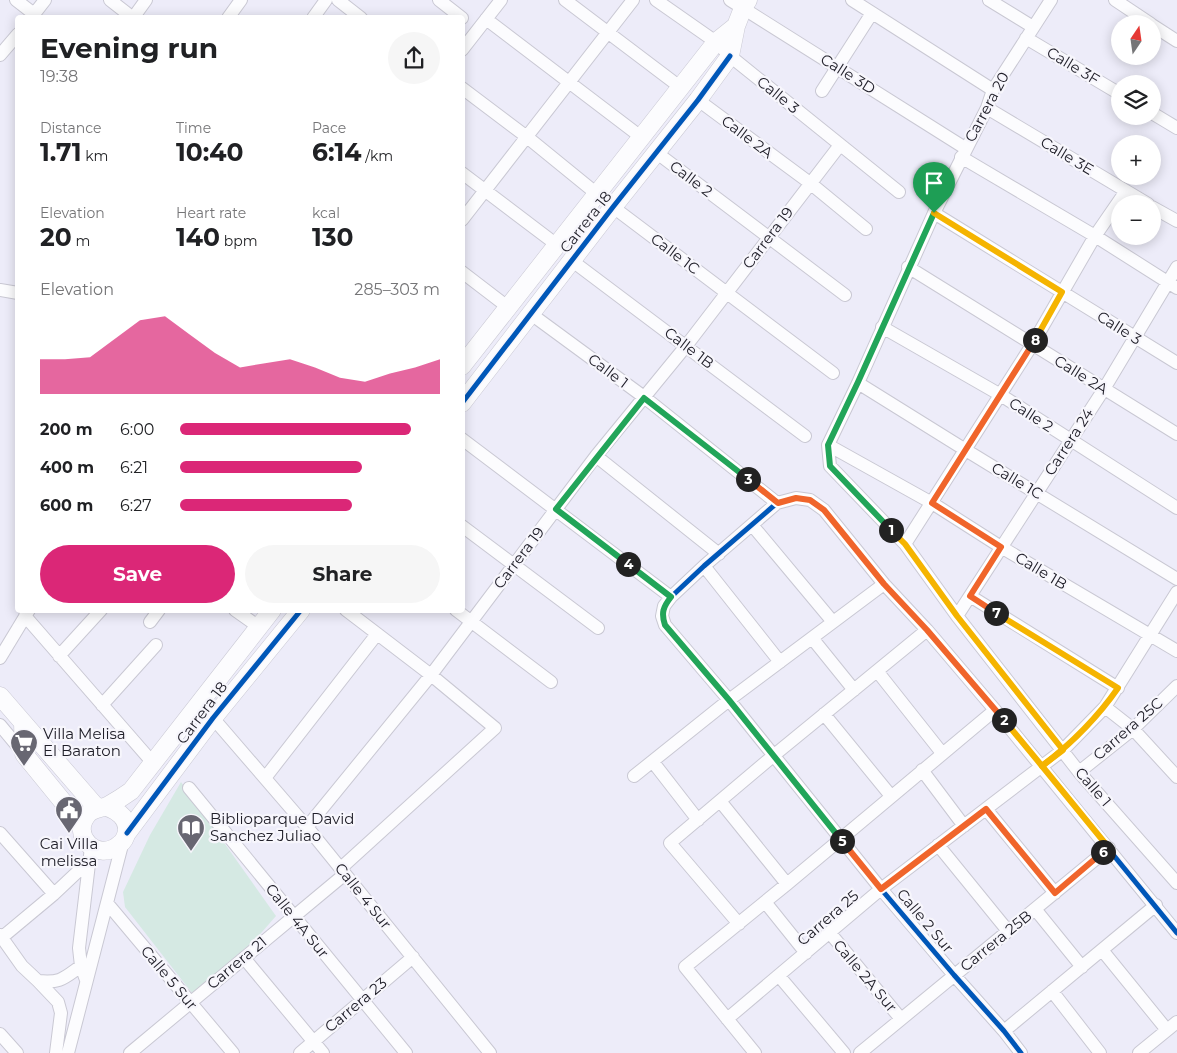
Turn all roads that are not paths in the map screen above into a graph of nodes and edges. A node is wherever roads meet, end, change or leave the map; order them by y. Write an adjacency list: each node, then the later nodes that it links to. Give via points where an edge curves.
1 (16, 0): 19 (street)
2 (45, 0): 20 (street)
3 (110, 0): 21 (street)
4 (146, 0): 22 (street)
5 (241, 0): 23 (street)
6 (326, 0): 24 (street)
7 (338, 0): 25 (street)
8 (439, 0): 26 (street)
9 (501, 0): 28 (street)
10 (565, 0): 33 (street)
11 (633, 0): 33 (street)
12 (656, 0): 37 (street, Calle 3)
13 (852, 0): 18 (street)
14 (990, 0): 34 (street, Calle 3F)
15 (1051, 0): 34 (street, Carrera 20)
16 (1115, 0): 27 (street)
17 (740, 3): 30 (street, Carrera 18); 41 (street, Calle 3D)
18 (872, 13): 41 (street); 46 (street)
19 (32, 15)
20 (34, 15)
21 (129, 15)
22 (135, 15)
23 (230, 15)
24 (315, 15)
25 (357, 15)
26 (458, 15)
27 (1138, 15)
28 (486, 19): 31 (street); 42 (street)
29 (465, 20): 31 (street)
30 (736, 26): 37 (street, Carrera 18); 40 (street, Carrera 18)
31 (478, 30): 38 (street)
32 (1161, 30): 36 (street)
33 (608, 32): 42 (street); 43 (street)
34 (1030, 33): 44 (street, Calle 3F); 46 (street, Carrera 20)
35 (15, 38): 39 (street)
36 (1177, 41)
37 (716, 42): 40 (street, Calle 3); 43 (street, Carrera 18)
38 (465, 46)
39 (0, 55)
40 (730, 56): 48 (street, Carrera 18); 54 (street, Calle 3)
41 (836, 66): 47 (street); 55 (street, Calle 3D)
42 (569, 83): 52 (street); 53 (street)
43 (680, 87): 53 (street, Carrera 18)
44 (1111, 88)
45 (465, 90): 52 (street)
46 (993, 90): 49 (street, Carrera 20)
47 (822, 91)
48 (698, 100): 56 (street, Carrera 18); 60 (street, Calle 2A)
49 (987, 108): 55 (street, Carrera 20); 62 (street, Calle 3E)
50 (1161, 118): 51 (street)
51 (1177, 128)
52 (527, 136): 61 (street); 64 (street)
53 (642, 137): 57 (street, Carrera 18)
54 (840, 145): 60 (street, Carrera 19); 63 (street, Calle 3)
55 (963, 152): 68 (street, Carrera 20); 72 (street, Calle 3D)
56 (656, 153): 59 (street, Carrera 18); 73 (street, Calle 2)
57 (621, 163): 59 (street); 64 (street, Carrera 18)
58 (465, 175): 61 (street)
59 (638, 177): 66 (street, Carrera 18)
60 (810, 183): 71 (street, Calle 2A); 73 (street, Carrera 19)
61 (485, 190): 69 (street); 74 (street)
62 (1126, 191): 65 (street, Calle 3E); 72 (street)
63 (899, 192)
64 (597, 194): 74 (street, Carrera 18)
65 (1133, 195)
66 (613, 207): 75 (street, Carrera 18); 81 (street, Calle 1C)
67 (1161, 212): 70 (street)
68 (934, 213): 76 (street, Carrera 20); 82 (street, Calle 3)
69 (465, 216)
70 (1177, 221)
71 (866, 229)
72 (1095, 236): 79 (street, Calle 3D); 82 (street)
73 (769, 238): 81 (street, Carrera 19); 84 (street, Calle 2)
74 (557, 245): 85 (street, Carrera 18)
75 (571, 260): 86 (street, Carrera 18); 90 (street, Calle 1B)
76 (908, 267): 87 (street, Carrera 20); 89 (street, Calle 2A)
77 (1177, 267): 79 (street, Carrera 24)
78 (465, 274): 85 (street)
79 (1172, 285): 88 (street, Carrera 24)
80 (0, 290): 83 (street)
81 (726, 292): 90 (street, Carrera 19); 93 (street, Calle 1C)
82 (1062, 292): 88 (street, Calle 3); 89 (street)
83 (15, 293)
84 (845, 295)
85 (510, 308): 91 (street, Carrera 18)
86 (531, 314): 97 (street, Calle 1); 98 (street, Carrera 18)
87 (882, 327): 94 (street, Carrera 20); 96 (street, Calle 2)
88 (1134, 337): 92 (street, Calle 3); 95 (street, Carrera 24)
89 (1032, 345): 95 (street, Calle 2A); 96 (street)
90 (686, 346): 97 (street, Carrera 19); 100 (street, Calle 1B)
91 (466, 356)
92 (1177, 363)
93 (833, 373)
94 (858, 382): 103 (street, Carrera 20); 104 (street, Calle 1C)
95 (1104, 389): 99 (street, Calle 2A); 102 (street, Carrera 24)
96 (999, 394): 102 (street, Calle 2); 104 (street)
97 (644, 398): 105 (street, Carrera 19); 107 (street, Calle 1)
98 (465, 399)
99 (1177, 434)
100 (805, 436)
101 (465, 440): 110 (street)
102 (1070, 440): 106 (street, Carrera 24); 109 (street, Calle 2)
103 (828, 445): 108 (street, Calle 1B); 113 (street, Calle 1, via 830,466)
104 (964, 450): 106 (street, Calle 1C); 108 (street)
105 (596, 456): 110 (street, Carrera 19); 115 (street)
106 (1036, 493): 114 (street, Carrera 24); 118 (street, Calle 1C)
107 (778, 503): 111 (street); 119 (street, via 796,498 810,500 824,510)
108 (932, 503): 113 (street); 114 (street, Calle 1B)
109 (1177, 508)
110 (556, 509): 116 (street, Carrera 19); 122 (street)
111 (752, 525): 115 (street); 134 (street)
112 (465, 528): 116 (street)
113 (905, 544): 131 (street, Calle 1)
114 (1001, 547): 121 (street, Carrera 24); 139 (street, Calle 1B)
115 (719, 554): 117 (street)
116 (513, 565): 133 (street, Carrera 19); 136 (street)
117 (704, 566): 122 (street); 145 (street)
118 (1177, 579)
119 (884, 584): 134 (street); 137 (street)
120 (1177, 592): 139 (street, Carrera 25)
121 (970, 596): 131 (street, Carrera 24); 150 (street)
122 (671, 597): 153 (street, Calle 2 Sur, via 664,606 662,616 665,625)
123 (27, 613): 143 (street); 144 (street)
124 (98, 613): 143 (street)
125 (157, 613): 132 (street)
126 (239, 613): 135 (street)
127 (270, 613): 135 (street, Carrera 18)
128 (299, 613): 158 (street, Carrera 18)
129 (350, 613): 138 (street)
130 (460, 613): 133 (street)
131 (957, 616): 165 (street, Calle 1)
132 (150, 622)
133 (470, 622): 147 (street, Carrera 19); 148 (street)
134 (833, 622): 140 (street)
135 (258, 627): 167 (street, Carrera 18)
136 (598, 628)
137 (927, 630): 146 (street); 156 (street)
138 (377, 634): 147 (street); 172 (street)
139 (1150, 636): 142 (street, Calle 1B); 150 (street, Carrera 25)
140 (812, 638): 145 (street); 151 (street)
141 (156, 645): 154 (street)
142 (1177, 652)
143 (59, 656): 154 (street)
144 (0, 658)
145 (780, 662): 153 (street)
146 (877, 671): 151 (street); 162 (street)
147 (430, 675): 181 (street, Carrera 19); 188 (street, Carrera 21, via 494,728)
148 (551, 682)
149 (1177, 686): 161 (street, Carrera 25C)
150 (1118, 688): 155 (street, Carrera 25)
151 (854, 690): 157 (street)
152 (0, 696): 159 (street)
153 (729, 700): 164 (street, Calle 2 Sur); 166 (street)
154 (102, 705): 167 (street)
155 (1105, 707): 161 (street); 165 (street, Carrera 25)
156 (995, 710): 162 (street); 165 (street)
157 (824, 714): 164 (street); 174 (street)
158 (213, 718): 172 (street, Calle 4 Sur); 183 (street, Carrera 18)
159 (23, 723): 163 (street); 176 (street)
160 (0, 725): 163 (street)
161 (1133, 729): 169 (street, Carrera 25C); 171 (street)
162 (942, 753): 168 (street)
163 (24, 754): 179 (street)
164 (773, 756): 175 (street); 184 (street, Calle 2 Sur)
165 (1053, 758): 169 (street, Calle 1); 177 (street, Carrera 25); 186 (street)
166 (652, 762): 170 (street); 178 (street)
167 (153, 763): 176 (street, Carrera 18, via 131,791)
168 (922, 770): 174 (street); 180 (street)
169 (1079, 772): 189 (street, Calle 1)
170 (634, 776)
171 (1177, 777)
172 (265, 778): 181 (street, Calle 4 Sur)
173 (189, 788): 198 (street, Calle 4A Sur)
174 (891, 796): 184 (street)
175 (720, 801): 178 (street); 190 (street)
176 (102, 807): 179 (street, via 88,813); 183 (street, via 116,810 124,817)
177 (986, 809): 180 (street, Carrera 25); 192 (street)
178 (698, 820): 199 (street, via 670,843)
179 (83, 822): 187 (street, via 83,836)
180 (964, 826): 185 (street, Carrera 25)
181 (307, 827): 188 (street, Calle 4 Sur)
182 (0, 833): 193 (street)
183 (125, 837): 187 (street, via 114,849); 195 (street)
184 (841, 840): 190 (street); 191 (street, Calle 2 Sur)
185 (938, 845): 191 (street, Carrera 25); 200 (street)
186 (1109, 848): 192 (street, Carrera 25B); 196 (street)
187 (90, 854): 193 (street); 208 (street, via 79,948)
188 (343, 871): 198 (street, Carrera 21); 207 (street, Calle 4 Sur)
189 (1175, 876)
190 (787, 884): 194 (street)
191 (881, 889): 202 (street, Carrera 25); 210 (street, Calle 2 Sur)
192 (1055, 893): 197 (street, Carrera 25B)
193 (54, 894): 203 (street)
194 (766, 902): 199 (street); 205 (street)
195 (107, 903): 212 (street); 216 (street, Calle 5 Sur)
196 (1156, 906): 201 (street); 204 (street)
197 (1035, 909): 200 (street, Carrera 25B); 209 (street)
198 (294, 916): 206 (street, Carrera 21); 215 (street, Calle 4A Sur)
199 (739, 924): 217 (street, via 685,967)
200 (1008, 931): 210 (street, Carrera 25B)
201 (1177, 933)
202 (830, 934): 205 (street, Carrera 25); 218 (street, Calle 2A Sur)
203 (1, 937): 213 (street, via 22,966)
204 (1102, 950): 209 (street); 219 (street)
205 (806, 953): 211 (street, Carrera 25)
206 (244, 958): 216 (street, Carrera 21); 222 (street)
207 (413, 958): 215 (street, Carrera 23); 233 (street, Calle 4 Sur)
208 (81, 966): 212 (street); 213 (street, via 62,980)
209 (1082, 967): 214 (street)
210 (954, 975): 218 (street, Carrera 25B); 220 (street, Calle 2 Sur)
211 (779, 976): 217 (street, Carrera 25); 235 (street)
212 (86, 980): 227 (street)
213 (38, 981): 226 (street, via 58,1002 61,1013)
214 (1052, 991): 220 (street); 238 (street)
215 (362, 1000): 222 (street, Carrera 23); 232 (street, Calle 4A Sur)
216 (190, 1003): 223 (street, Carrera 21); 229 (street, Calle 5 Sur)
217 (726, 1019): 234 (street)
218 (901, 1019): 236 (street, Carrera 25B)
219 (1172, 1026): 224 (street)
220 (1004, 1031): 237 (street, Calle 2 Sur)
221 (0, 1034): 225 (street)
222 (314, 1042): 230 (street, Carrera 23); 231 (street)
223 (144, 1049): 228 (street, Carrera 21)
224 (1145, 1051)
225 (17, 1053)
226 (56, 1053)
227 (68, 1053)
228 (130, 1053)
229 (232, 1053)
230 (300, 1053)
231 (323, 1053)
232 (406, 1053)
233 (490, 1053)
234 (755, 1053)
235 (844, 1053)
236 (860, 1053)
237 (1021, 1053)
238 (1100, 1053)

